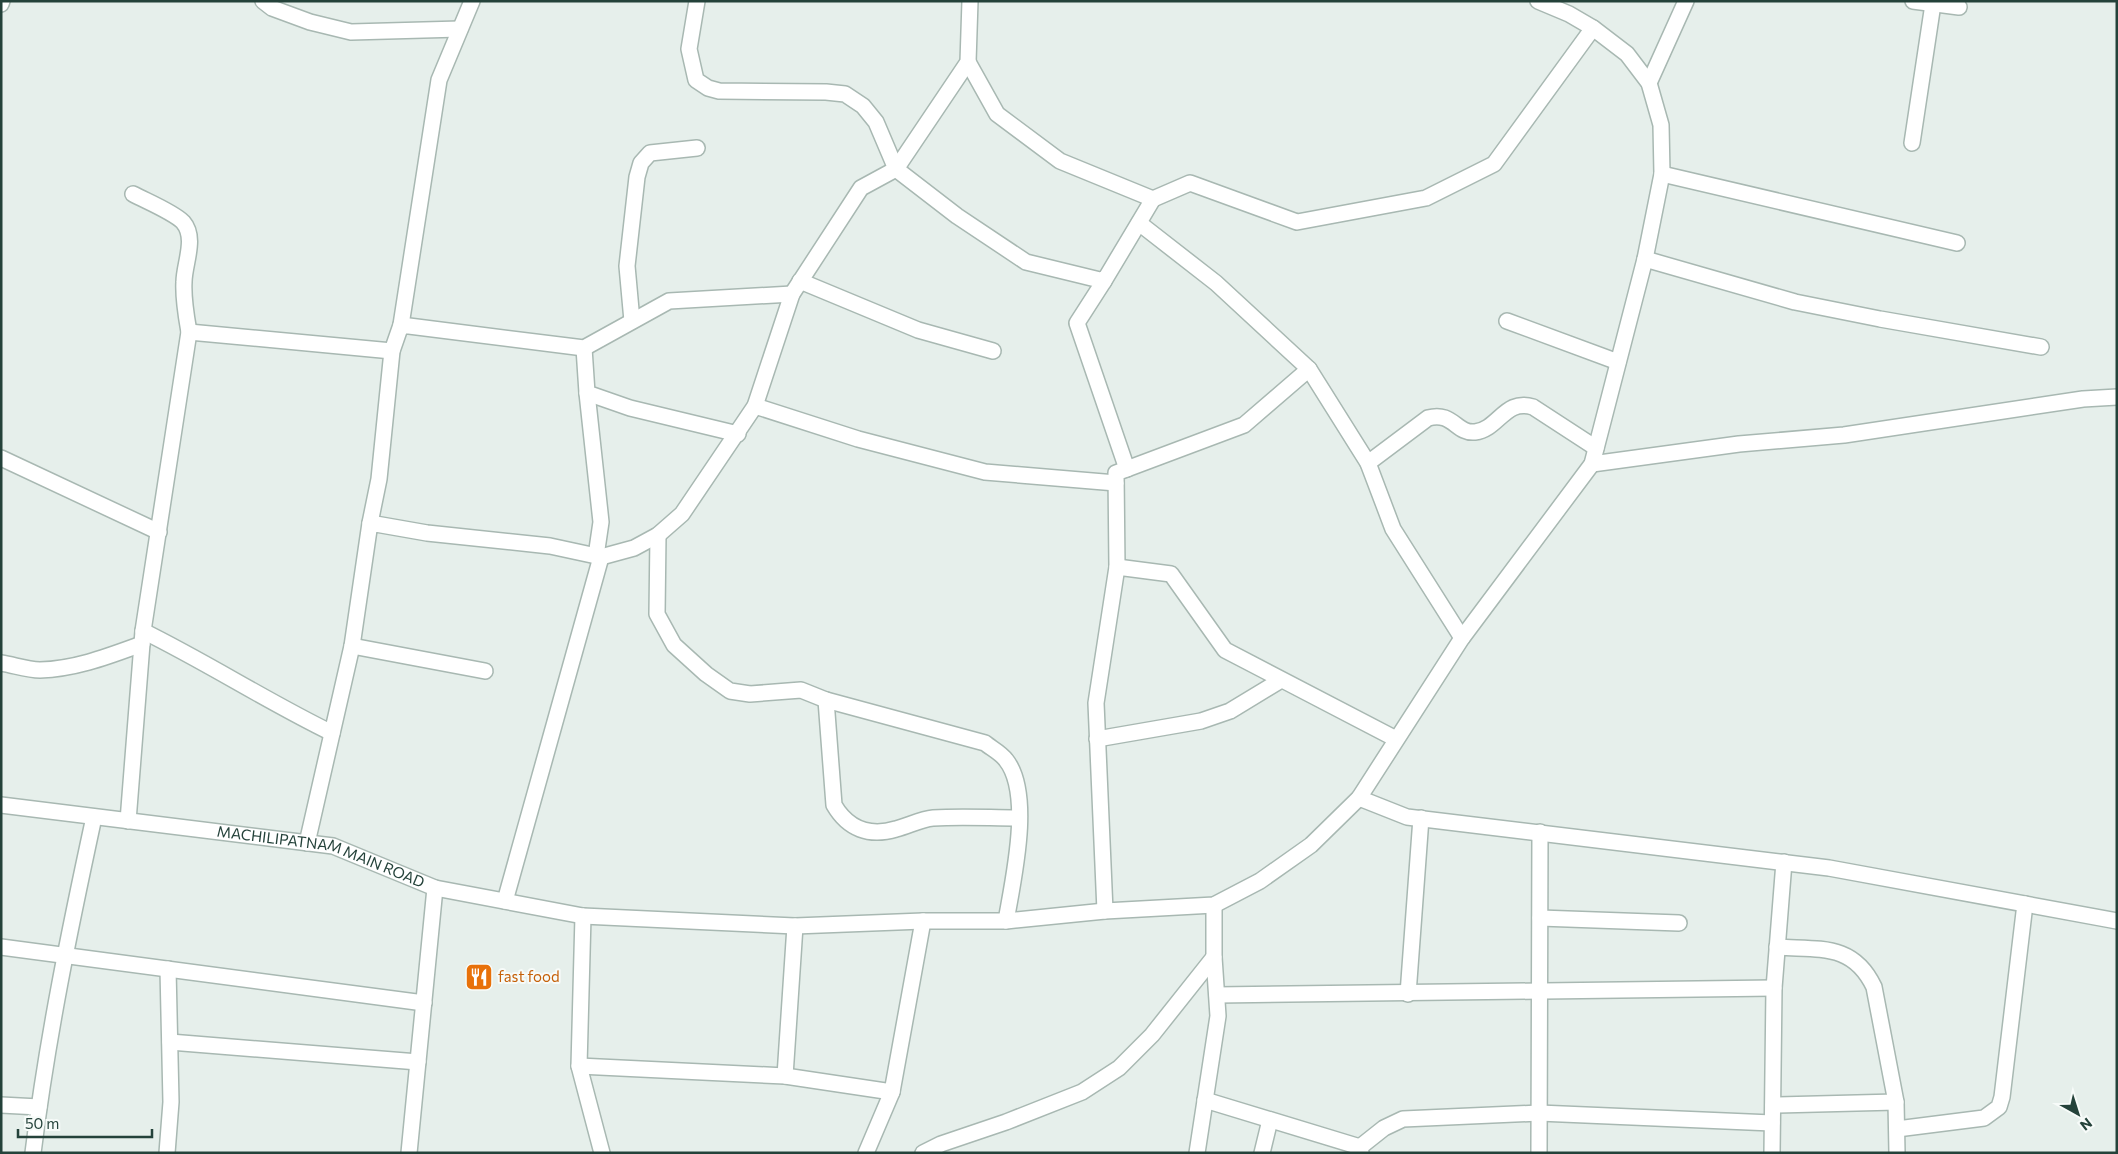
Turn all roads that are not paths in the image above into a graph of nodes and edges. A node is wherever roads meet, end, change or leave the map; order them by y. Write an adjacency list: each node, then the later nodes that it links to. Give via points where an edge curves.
1 (263, 1): 12 (street, via 272,8 310,22 351,32)
2 (472, 1): 12 (street)
3 (697, 1): 17 (street, via 689,49 696,80 719,91 845,94 864,106 876,122)
4 (970, 1): 13 (street)
5 (1538, 1): 9 (street)
6 (1686, 1): 14 (street)
7 (1913, 1): 8 (street)
8 (1933, 4): 10 (street); 15 (street)
9 (1569, 7): 11 (street)
10 (1959, 7)
11 (1594, 28): 14 (street, via 1627,54); 20 (street, via 1494,164 1426,198 1297,222 1190,183)
12 (460, 29): 28 (street, via 439,80)
13 (968, 62): 17 (street); 20 (street, via 997,114 1060,161)
14 (1649, 83): 18 (street, via 1661,125)
15 (1912, 143)
16 (697, 148): 26 (street, via 650,153 641,163 627,266)
17 (896, 170): 24 (street, via 1026,262); 25 (street, via 861,188)
18 (1662, 174): 22 (street); 23 (street)
19 (133, 194): 29 (street, via 182,221 188,229 190,242 184,304)
20 (1152, 199): 21 (street)
21 (1138, 223): 24 (street); 35 (street, via 1216,283)
22 (1957, 243)
23 (1645, 259): 30 (street, via 1795,302); 34 (street)
24 (1104, 281): 44 (street, via 1077,323)
25 (796, 287): 26 (street, via 668,301); 33 (street, via 918,330); 38 (street)
26 (632, 321): 31 (street)
27 (1507, 321): 34 (street)
28 (401, 325): 31 (street); 32 (street)
29 (189, 332): 32 (street); 47 (street)
30 (2041, 347)
31 (584, 348): 36 (street)
32 (392, 351): 46 (street, via 379,479)
33 (993, 351)
34 (1618, 362): 40 (street)
35 (1309, 369): 42 (street); 44 (street, via 1244,425)
36 (586, 393): 39 (street, via 630,408); 49 (street, via 601,522)
37 (2117, 397): 43 (street, via 2082,399 1844,435 1739,444)
38 (755, 406): 39 (street); 45 (street, via 858,440 985,472)
39 (738, 434): 48 (street, via 682,514)
40 (1596, 448): 42 (street, via 1533,407 1523,404 1514,406 1488,427 1475,432 1466,431 1439,415 1428,418); 43 (street)
41 (1, 458): 47 (street)
42 (1368, 463): 52 (street, via 1393,529)
43 (1592, 464): 52 (street)
44 (1127, 469): 45 (street, via 1116,473)
45 (1116, 482): 50 (street)
46 (370, 523): 49 (street, via 427,533 550,546); 53 (street)
47 (159, 532): 51 (street)
48 (658, 535): 49 (street, via 634,548); 57 (street, via 657,614 674,645 730,691 750,694 801,690)
49 (598, 556): 71 (street)
50 (1116, 567): 56 (street, via 1171,574 1224,650); 60 (street, via 1096,703)
51 (143, 638): 54 (street, via 99,660 67,667 38,670); 58 (street, via 181,650 290,713); 66 (street)
52 (1462, 638): 59 (street)
53 (352, 646): 55 (street); 58 (street)
54 (1, 663)
55 (485, 671)
56 (1281, 680): 59 (street); 60 (street, via 1230,711 1201,721)
57 (826, 700): 64 (street, via 985,742 1006,759 1016,779); 64 (street, via 834,805 842,819 854,828 894,830 930,818)
58 (332, 733): 68 (street)
59 (1396, 738): 61 (street)
60 (1097, 739): 74 (street)
61 (1359, 798): 65 (street, via 1386,810); 73 (street, via 1311,845 1260,881)
62 (1, 805): 63 (street, MACHILIPATNAM MAIN ROAD)
63 (94, 816): 66 (street, MACHILIPATNAM MAIN ROAD); 84 (street)
64 (1018, 818): 78 (street, via 1017,857)
65 (1421, 818): 67 (street); 89 (street)
66 (128, 821): 68 (street, MACHILIPATNAM MAIN ROAD)
67 (1540, 832): 69 (street); 76 (street)
68 (307, 843): 70 (street, MACHILIPATNAM MAIN ROAD, via 333,846)
69 (1784, 862): 72 (street); 83 (street)
70 (435, 888): 71 (street); 91 (street, MACHILIPATNAM MAIN ROAD)
71 (505, 901): 75 (street)
72 (2025, 904): 79 (street); 105 (street, via 1999,1107 1984,1118)
73 (1214, 906): 74 (street); 85 (street)
74 (1105, 911): 78 (street)
75 (583, 916): 81 (street); 94 (street)
76 (1540, 918): 80 (street); 88 (street)
77 (923, 920): 78 (street); 81 (street); 96 (street)
78 (1006, 921)
79 (2117, 921)
80 (1679, 923)
81 (795, 926): 95 (street)
82 (1, 946): 84 (street)
83 (1777, 947): 87 (street); 98 (street, via 1837,951 1853,959 1868,973 1874,987)
84 (64, 955): 86 (street); 101 (street)
85 (1214, 957): 90 (street); 112 (street, via 1152,1035 1119,1068 1082,1092)
86 (168, 969): 91 (street); 92 (street)
87 (1774, 988): 88 (street); 100 (street)
88 (1540, 992): 89 (street); 102 (street)
89 (1408, 994): 90 (street)
90 (1218, 995): 97 (street, via 1218,1016)
91 (424, 1003): 93 (street, MACHILIPATNAM MAIN ROAD)
92 (170, 1042): 93 (street); 108 (street, via 171,1102)
93 (418, 1062): 109 (street, MACHILIPATNAM MAIN ROAD)
94 (579, 1066): 95 (street); 110 (street)
95 (785, 1076): 96 (street)
96 (892, 1092): 111 (street)
97 (1205, 1100): 103 (street); 113 (street)
98 (1896, 1102): 100 (street); 105 (street)
99 (1, 1105): 101 (street)
100 (1773, 1106): 104 (street)
101 (39, 1107): 107 (street)
102 (1539, 1113): 104 (street); 106 (street, via 1403,1119 1384,1128); 115 (street)
103 (1270, 1120): 106 (street); 114 (street)
104 (1772, 1123): 116 (street)
105 (1896, 1129): 117 (street)
106 (1360, 1150)
107 (33, 1153)
108 (167, 1153)
109 (409, 1153)
110 (602, 1153)
111 (866, 1153)
112 (924, 1153)
113 (1197, 1153)
114 (1262, 1153)
115 (1539, 1153)
116 (1772, 1153)
117 (1897, 1153)

